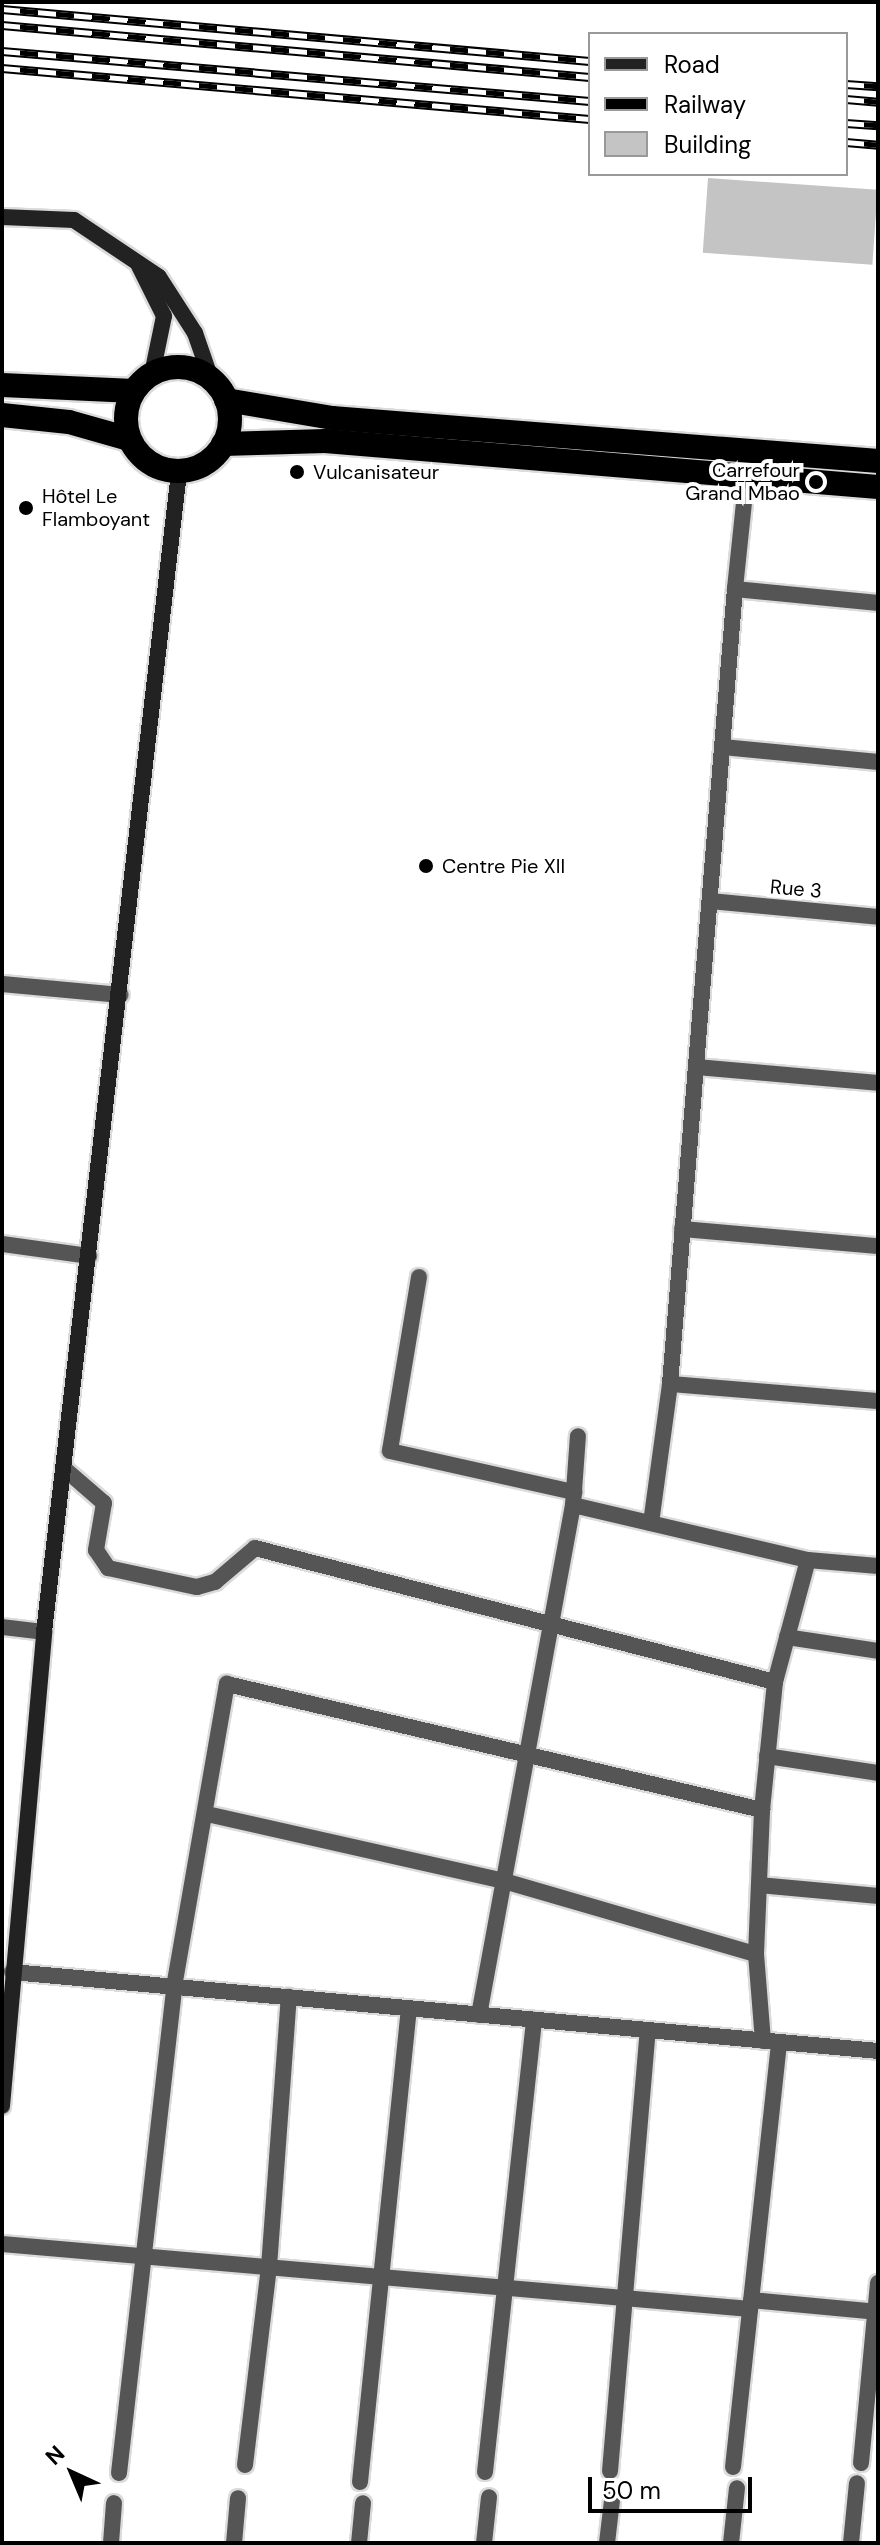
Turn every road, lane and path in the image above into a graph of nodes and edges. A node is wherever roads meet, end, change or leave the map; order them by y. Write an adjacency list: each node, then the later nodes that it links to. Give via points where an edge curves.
1 (2, 217): 2 (street, via 74,220)
2 (137, 262): 3 (street, via 164,316); 4 (street, via 177,299)
3 (152, 374): 4 (highway, via 184,368); 6 (highway)
4 (211, 379): 7 (highway)
5 (2, 385): 6 (highway)
6 (134, 391): 9 (highway, via 126,414)
7 (226, 400): 10 (highway); 11 (highway, via 332,418)
8 (2, 415): 9 (highway, via 69,422)
9 (129, 439): 12 (highway, via 144,459)
10 (223, 444): 12 (highway, via 203,465); 13 (highway, via 325,441)
11 (878, 461)
12 (179, 472): 22 (street)
13 (747, 474): 14 (highway); 15 (street)
14 (878, 487)
15 (735, 589): 16 (street); 17 (street)
16 (878, 603)
17 (723, 747): 18 (street); 19 (street)
18 (878, 762)
19 (710, 901): 20 (street, Rue 3); 23 (street)
20 (878, 917)
21 (2, 984): 22 (street)
22 (120, 995): 28 (street)
23 (696, 1067): 24 (street); 25 (street)
24 (878, 1083)
25 (682, 1229): 27 (street); 30 (street)
26 (2, 1244): 28 (street)
27 (878, 1246)
28 (89, 1256): 33 (street)
29 (419, 1277): 34 (street, via 390,1451)
30 (670, 1384): 31 (street); 35 (street)
31 (878, 1401)
32 (578, 1436): 34 (street)
33 (67, 1471): 38 (street, via 104,1503 96,1550 108,1568 197,1587 215,1582 255,1548); 40 (street)
34 (573, 1499): 35 (street); 38 (street)
35 (651, 1523): 36 (street)
36 (808, 1560): 37 (street); 41 (street)
37 (878, 1566)
38 (551, 1624): 43 (street); 44 (street)
39 (2, 1627): 40 (street)
40 (44, 1632): 53 (street)
41 (787, 1637): 42 (street); 43 (street)
42 (878, 1651)
43 (775, 1682): 45 (street)
44 (528, 1752): 47 (street); 48 (street, via 227,1684); 49 (street)
45 (767, 1756): 46 (street); 47 (street)
46 (878, 1773)
47 (762, 1810): 50 (street)
48 (207, 1814): 49 (street); 54 (street)
49 (504, 1881): 52 (street); 57 (street)
50 (759, 1885): 51 (street); 52 (street)
51 (878, 1896)
52 (756, 1954): 60 (street)
53 (12, 1972): 54 (street); 62 (street)
54 (174, 1987): 55 (street); 64 (street)
55 (289, 1997): 56 (street); 65 (street)
56 (409, 2009): 57 (street); 66 (street)
57 (479, 2015): 58 (street)
58 (534, 2020): 59 (street); 68 (street)
59 (648, 2031): 60 (street); 69 (street)
60 (771, 2042): 61 (street); 70 (street)
61 (878, 2051)
62 (2, 2106)
63 (2, 2244): 64 (street)
64 (143, 2256): 65 (street); 77 (street)
65 (269, 2267): 66 (street); 73 (street)
66 (381, 2277): 68 (street); 78 (street)
67 (878, 2283): 71 (street)
68 (504, 2288): 69 (street); 76 (street)
69 (625, 2299): 70 (street); 75 (street)
70 (751, 2305): 71 (street); 74 (street)
71 (877, 2312): 72 (street)
72 (861, 2463)
73 (245, 2465)
74 (733, 2467)
75 (610, 2471)
76 (485, 2472)
77 (119, 2473)
78 (360, 2482)
79 (857, 2483): 92 (street)
80 (737, 2488): 91 (street)
81 (613, 2492): 90 (street)
82 (489, 2497): 89 (street)
83 (238, 2498): 87 (street)
84 (114, 2503): 86 (street)
85 (363, 2503): 88 (street)
86 (111, 2543)
87 (234, 2543)
88 (359, 2543)
89 (484, 2543)
90 (607, 2543)
91 (731, 2543)
92 (851, 2543)

